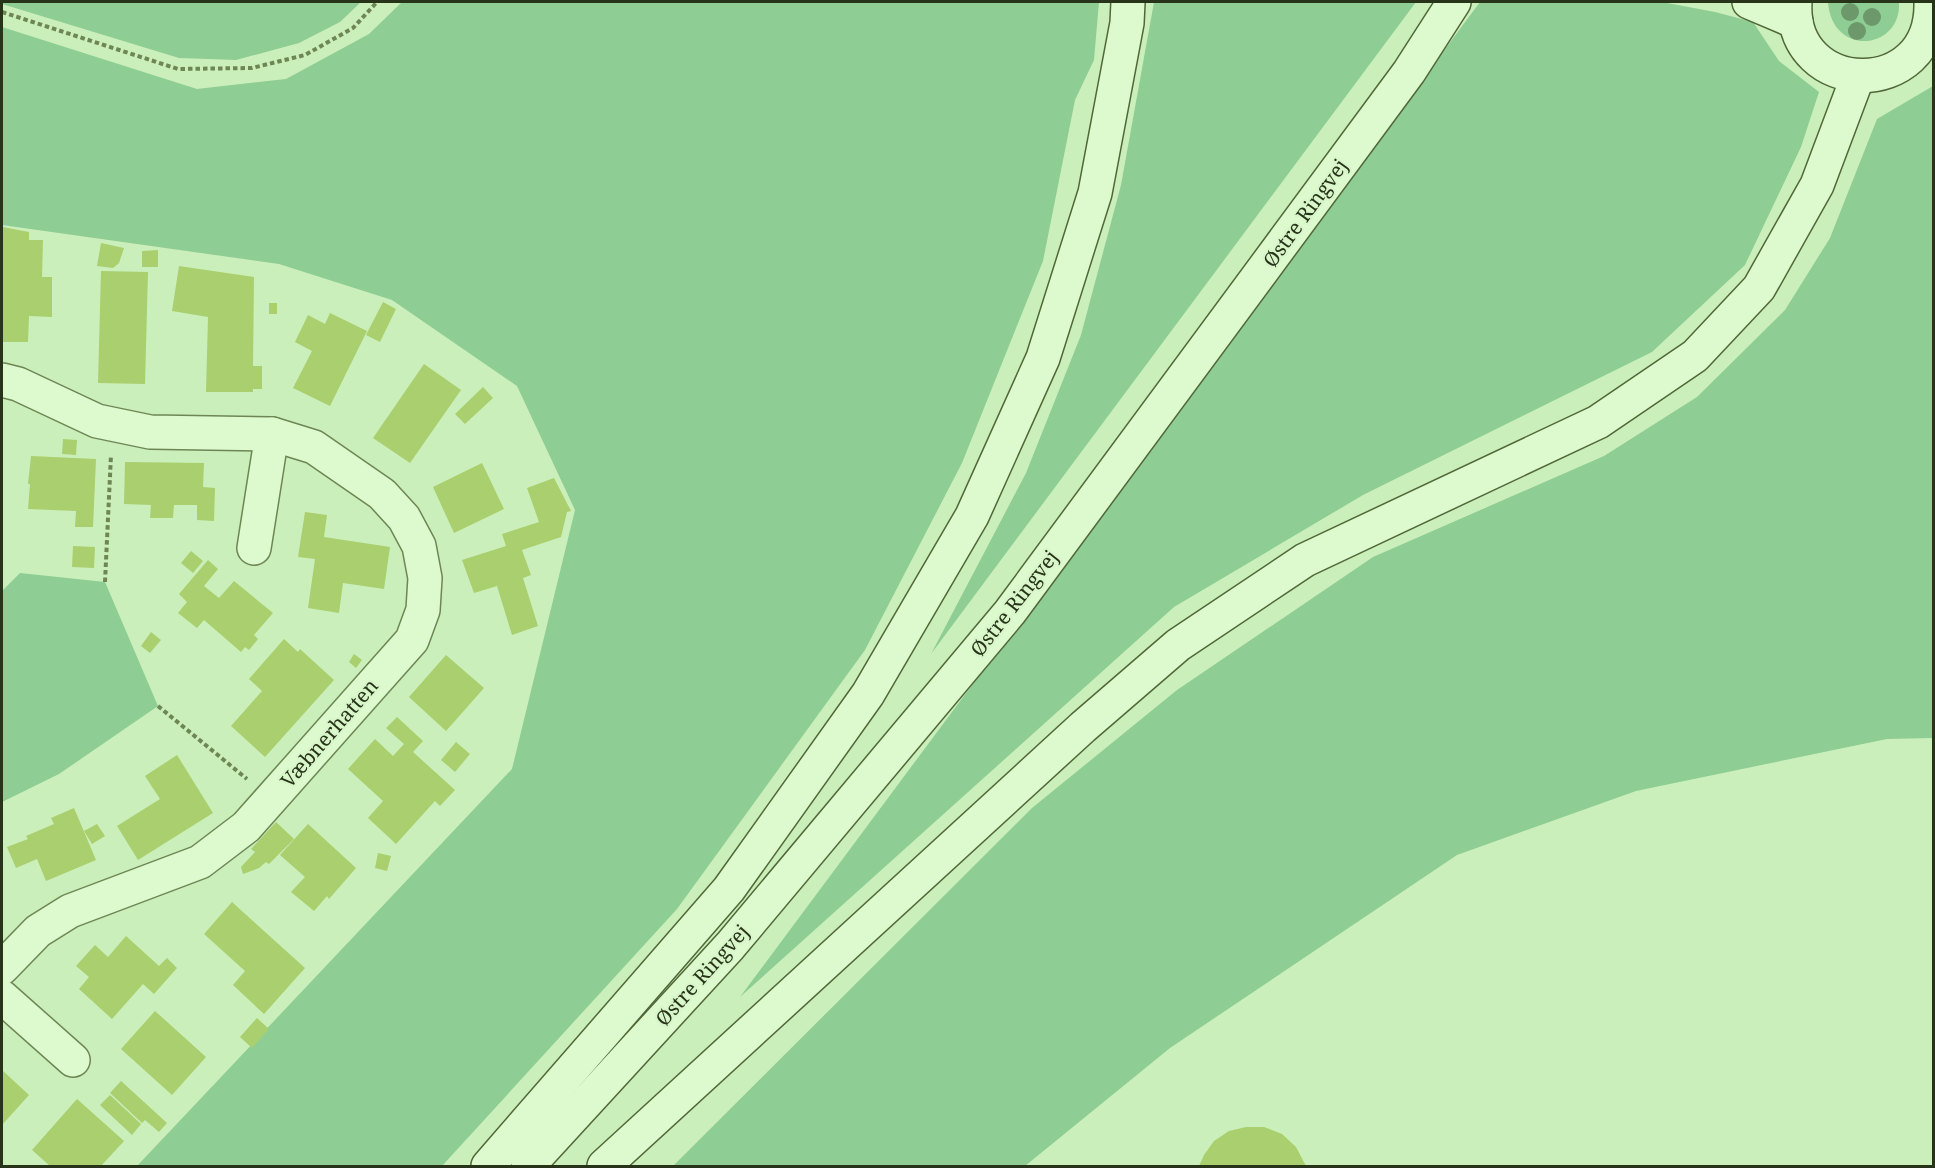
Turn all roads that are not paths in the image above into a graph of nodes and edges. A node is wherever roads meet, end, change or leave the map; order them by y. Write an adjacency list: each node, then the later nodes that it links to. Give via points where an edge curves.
1 (1128, 2): 14 (street, via 1095,193 1043,358 972,516 868,694 729,889)
2 (1454, 2): 15 (street, Østre Ringvej, via 1408,72 1010,612 730,946)
3 (1749, 2): 5 (street)
4 (1931, 2): 6 (street)
5 (1795, 12): 7 (street, via 1804,42 1818,59 1836,71)
6 (1926, 48): 7 (street, via 1896,69)
7 (1858, 76): 16 (street, via 1818,185 1759,288 1695,356 1598,422 1305,560 1178,645 1083,727)
8 (2, 380): 9 (street, Væbnerhatten, via 97,421 150,432)
9 (272, 434): 10 (street); 11 (street, Væbnerhatten, via 314,447 382,495 404,518 419,546 425,578 423,610 412,639 246,827 200,862 70,911 38,931)
10 (254, 548)
11 (2, 968)
12 (2, 997): 13 (street)
13 (73, 1060)
14 (488, 1167)
15 (528, 1167)
16 (604, 1167)

